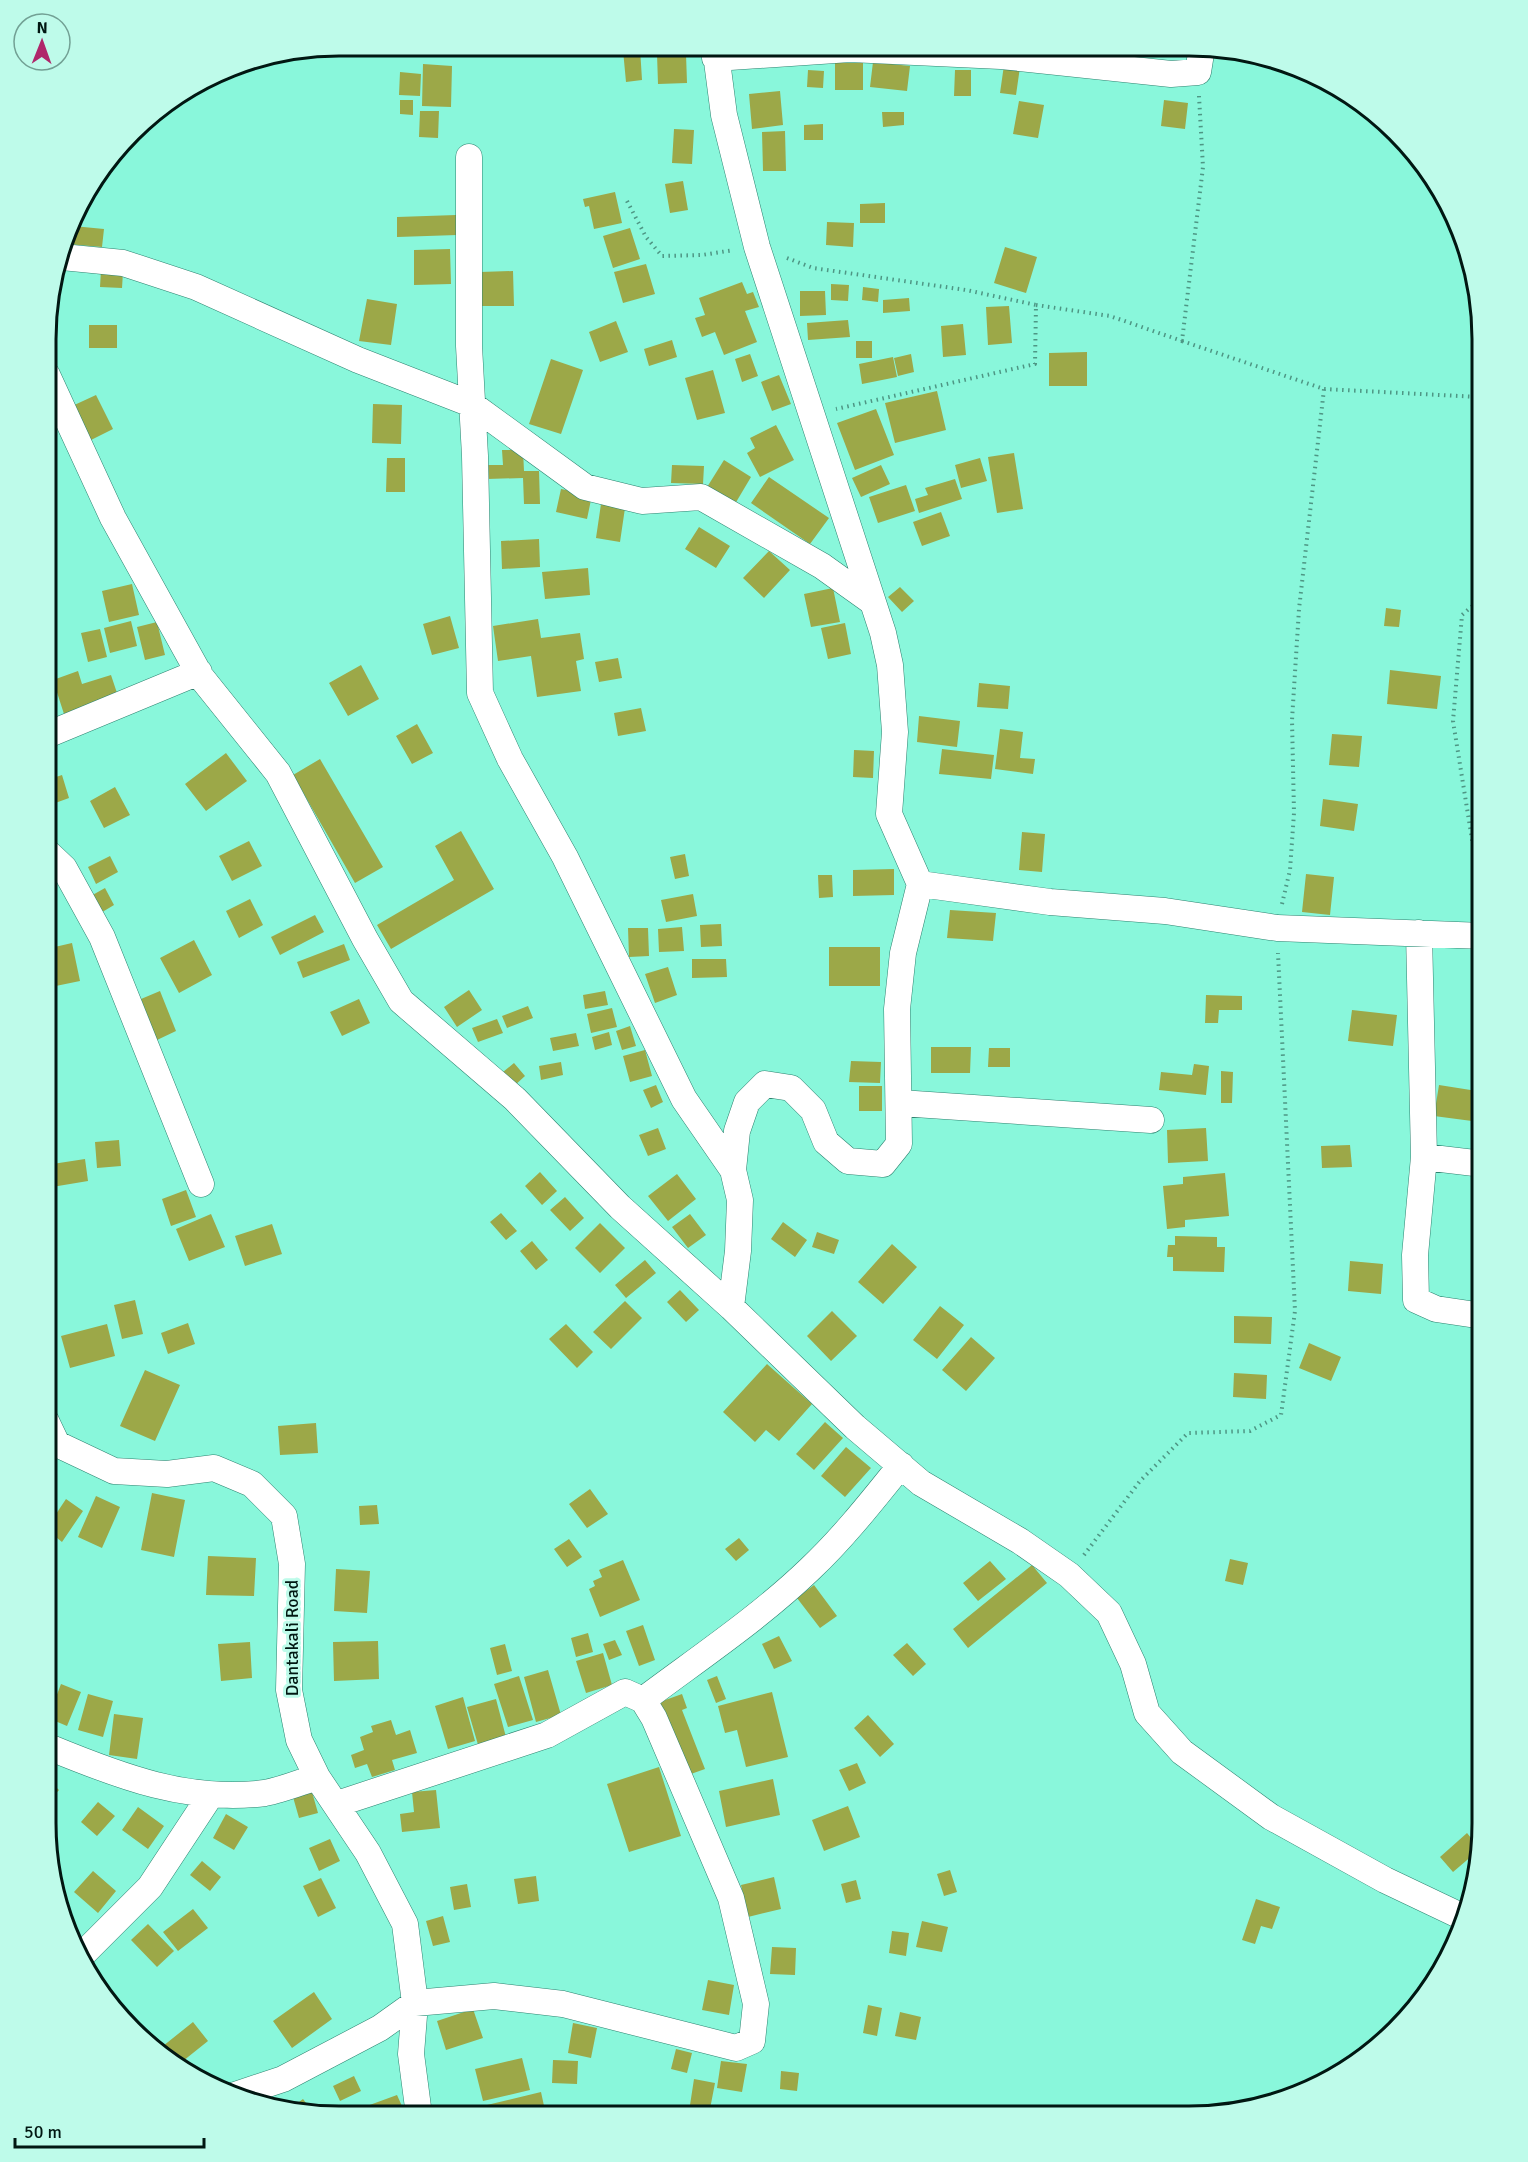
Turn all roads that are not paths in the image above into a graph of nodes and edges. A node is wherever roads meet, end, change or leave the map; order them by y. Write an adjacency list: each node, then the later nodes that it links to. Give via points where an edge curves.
1 (716, 56): 8 (street, via 724,116 757,247)
2 (1001, 56): 3 (street, via 1171,74)
3 (1200, 60)
4 (469, 157): 7 (street)
5 (68, 258): 7 (street, via 123,263 196,287 358,360)
6 (56, 395): 9 (street, via 112,518)
7 (471, 404): 8 (street, via 585,487 642,501 701,497 822,566); 19 (street, via 480,693 684,1099)
8 (871, 601): 12 (street, via 890,665 895,732 889,814)
9 (199, 672): 10 (street); 21 (street, via 278,773 401,1001 515,1099 620,1208)
10 (56, 731)
11 (56, 860): 20 (street, via 64,867 102,937)
12 (920, 884): 13 (street, via 1050,902 1165,911 1277,928); 15 (street, via 903,953 897,1009)
13 (1419, 933): 14 (street); 17 (street)
14 (1472, 935)
15 (900, 1103): 16 (street); 19 (street, via 899,1144 883,1164 848,1161 826,1142 813,1110 791,1088 765,1084 747,1102 737,1131)
16 (1151, 1120)
17 (1424, 1157): 18 (street); 22 (street, via 1415,1255 1416,1300 1436,1309)
18 (1472, 1163)
19 (733, 1170): 21 (street, via 740,1200)
20 (201, 1184)
21 (731, 1307): 24 (street, via 855,1427)
22 (1472, 1314)
23 (56, 1442): 27 (street, Dantakali Road, via 114,1471 166,1474 214,1468 252,1484 284,1516 292,1564 289,1690 298,1740)
24 (901, 1465): 25 (street, via 810,1569); 30 (street, via 921,1483 1020,1541 1069,1575 1109,1613 1148,1713 1182,1752 1272,1817 1384,1880)
25 (643, 1700): 29 (street, via 625,1692 547,1734); 32 (street, via 731,1898 756,2004 752,2041 736,2048 563,2004 494,1996)
26 (56, 1750): 28 (street, via 121,1777)
27 (317, 1777): 28 (street, via 266,1793); 29 (street, Dantakali Road)
28 (210, 1796): 31 (street, via 150,1887)
29 (337, 1804): 32 (street, Dantakali Road, via 405,1924)
30 (1457, 1914)
31 (86, 1951)
32 (415, 2003): 33 (street, via 380,2028 283,2079); 34 (street, Dantakali Road, via 411,2054)
33 (248, 2091)
34 (419, 2106)

